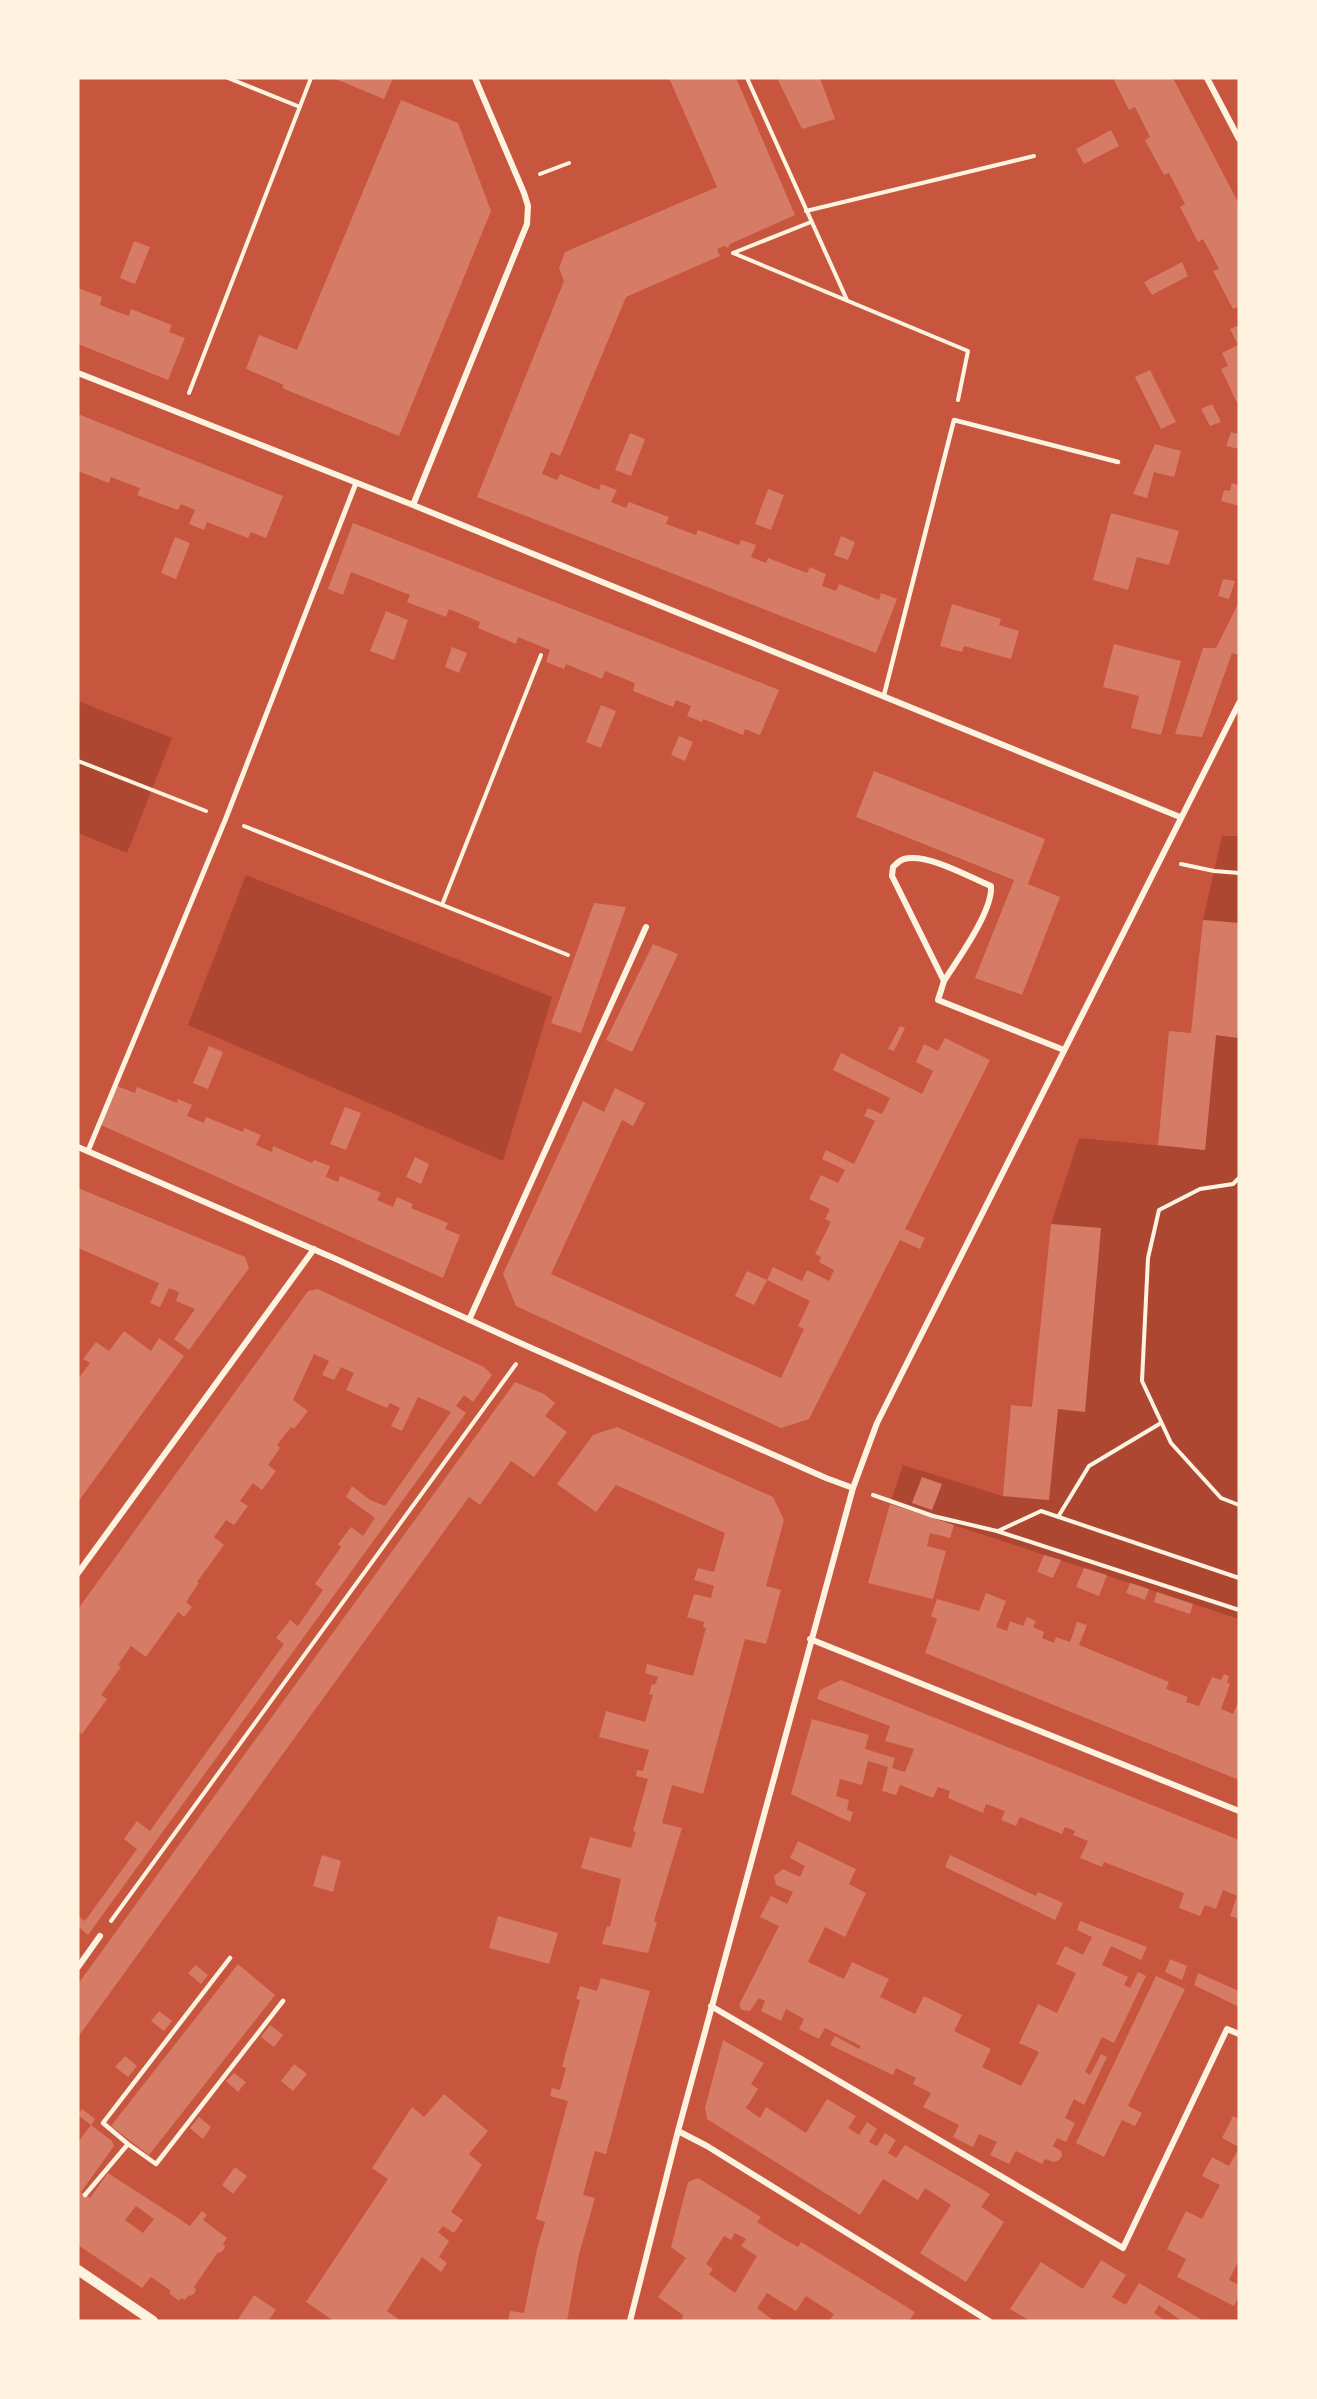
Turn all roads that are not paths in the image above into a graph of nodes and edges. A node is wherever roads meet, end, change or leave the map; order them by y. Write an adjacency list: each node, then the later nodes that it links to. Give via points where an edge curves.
1 (475, 78): 7 (street, via 528,206 524,232)
2 (1208, 78): 3 (street)
3 (1239, 139)
4 (78, 373): 6 (street)
5 (1118, 462): 8 (lane, via 954,420)
6 (356, 483): 7 (street); 15 (street, via 225,818)
7 (413, 505): 8 (street)
8 (884, 695): 10 (street)
9 (1239, 703): 10 (street)
10 (1180, 817): 13 (street)
11 (646, 927): 17 (street)
12 (944, 981): 12 (street, via 892,876 892,867 902,859 917,858 941,865 991,886 988,904); 13 (street, via 938,1000)
13 (1064, 1050): 18 (street, via 877,1423)
14 (78, 1147): 15 (street)
15 (88, 1151): 16 (street)
16 (314, 1249): 17 (street); 19 (street)
17 (469, 1320): 18 (street)
18 (853, 1488): 20 (street)
19 (78, 1573)
20 (810, 1639): 21 (street); 26 (street)
21 (1239, 1811)
22 (100, 1936): 24 (street)
23 (230, 1958): 29 (lane, via 104,2123)
24 (78, 1967)
25 (283, 2001): 29 (lane, via 156,2164)
26 (711, 2006): 27 (street, via 1123,2248 1227,2029); 28 (street)
27 (1239, 2034)
28 (678, 2131): 33 (street); 34 (street)
29 (128, 2145): 30 (lane)
30 (85, 2195)
31 (78, 2270): 32 (street)
32 (153, 2321)
33 (630, 2321)
34 (989, 2321)

